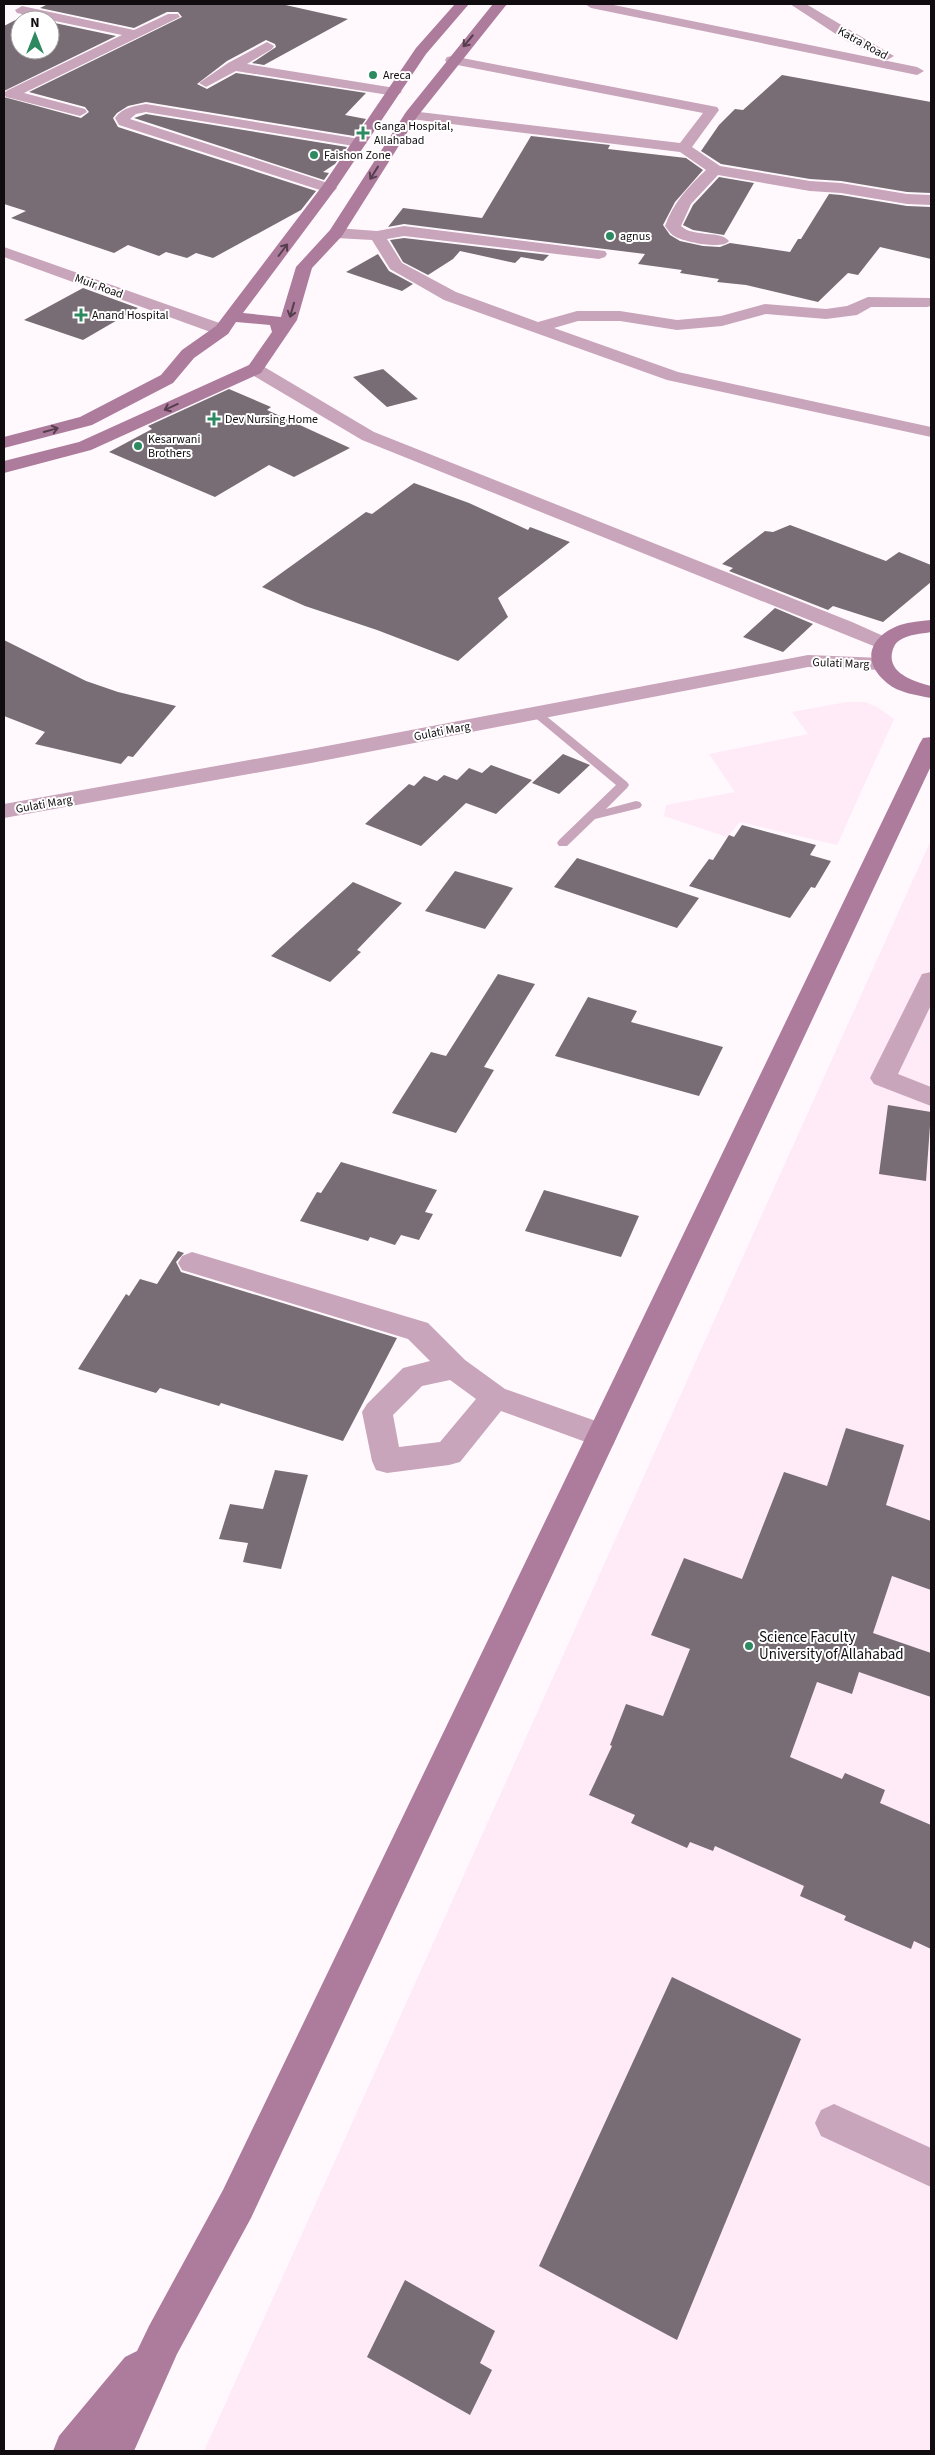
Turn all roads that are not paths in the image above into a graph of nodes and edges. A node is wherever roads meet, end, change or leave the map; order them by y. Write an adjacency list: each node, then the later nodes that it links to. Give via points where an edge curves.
1 (35, 4): 7 (street, via 16,13)
2 (462, 4): 14 (main road, via 421,51)
3 (500, 4): 9 (main road, one-way to 9)
4 (591, 4): 11 (street)
5 (797, 4): 11 (street, Katra Road, via 850,37)
6 (173, 17): 7 (street)
7 (135, 34): 15 (street, via 11,94)
8 (266, 46): 10 (street)
9 (452, 60): 16 (main road); 18 (street, via 712,110)
10 (233, 66): 13 (street); 14 (street)
11 (917, 71): 12 (street, Katra Road)
12 (931, 78)
13 (206, 83)
14 (395, 92): 17 (main road)
15 (80, 112)
16 (411, 115): 18 (street); 22 (main road, one-way to 22)
17 (360, 144): 20 (main road); 20 (street, via 146,108 131,111 122,118 129,124)
18 (684, 148): 19 (street)
19 (715, 170): 21 (street, via 810,186); 24 (street, via 694,190 676,214 673,226 684,236)
20 (329, 188): 28 (main road, one-way to 20)
21 (931, 200)
22 (336, 233): 23 (street); 30 (main road, one-way to 30, via 304,267 289,320)
23 (377, 236): 26 (street, via 404,231); 29 (street, via 396,266 425,284)
24 (721, 241)
25 (4, 252): 28 (street, Muir Road)
26 (599, 254)
27 (927, 302): 29 (street, via 868,302 851,311 826,314 765,309 722,321 677,325 620,316 577,316)
28 (227, 323): 30 (main road, via 277,321); 31 (main road)
29 (538, 328): 33 (street, via 673,376)
30 (281, 332): 32 (main road)
31 (178, 366): 32 (main road, via 186,378); 34 (main road, one-way to 31, via 86,420 166,379)
32 (246, 373): 35 (main road, one-way to 35, via 85,446); 37 (street, via 368,436)
33 (931, 432)
34 (4, 443)
35 (4, 467)
36 (931, 626): 37 (main road, via 896,633)
37 (882, 654): 38 (main road, via 891,675 906,685); 39 (street, Gulati Marg, via 808,661)
38 (931, 692)
39 (536, 713): 42 (street, Gulati Marg); 43 (lane, via 623,785)
40 (931, 743): 50 (main road)
41 (636, 806): 43 (lane)
42 (4, 811)
43 (591, 816): 44 (lane)
44 (563, 843)
45 (931, 980): 46 (street, via 883,1078)
46 (931, 1097)
47 (192, 1263): 48 (street, via 418,1331)
48 (455, 1368): 49 (street); 49 (street, via 413,1376 377,1412 387,1461 449,1453)
49 (494, 1397): 50 (street)
50 (602, 1436): 53 (main road, via 237,2204)
51 (834, 2123): 52 (street)
52 (931, 2168)
53 (163, 2340): 54 (main road); 55 (main road)
54 (74, 2451)
55 (113, 2451)

